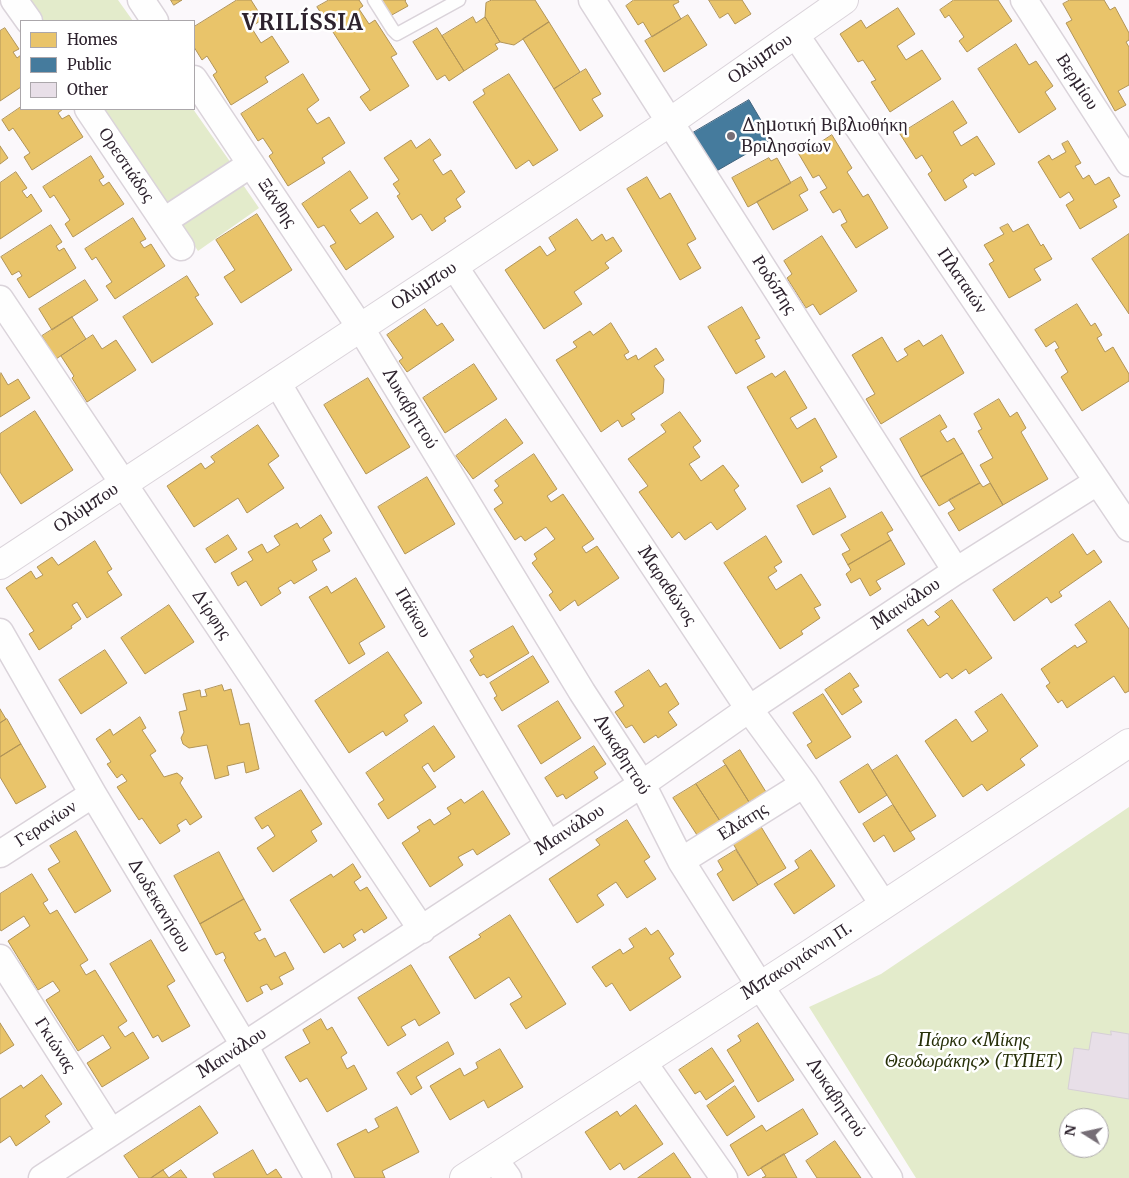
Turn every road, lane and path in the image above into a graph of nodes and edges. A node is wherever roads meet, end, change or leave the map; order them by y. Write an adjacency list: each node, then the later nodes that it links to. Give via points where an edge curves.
1 (14, 0): 8 (street)
2 (141, 0): 9 (street)
3 (374, 0): 4 (lane, via 397,34)
4 (459, 0)
5 (592, 0): 13 (street, Ροδόπης)
6 (1024, 0): 14 (street, Βερμίου)
7 (827, 5): 10 (street, Ολύμπου)
8 (28, 20)
9 (154, 20)
10 (795, 34): 13 (street, Ολύμπου); 22 (street, Πλαταιών)
11 (195, 80): 15 (street, Ξάνθης)
12 (89, 110): 16 (street, Ορεστιάδος)
13 (670, 122): 18 (street, Ολύμπου); 26 (street, Ροδόπης)
14 (1129, 163)
15 (251, 164): 16 (street, Ορεστιάδος); 20 (street, Ξάνθης)
16 (164, 221): 17 (street, Ορεστιάδος)
17 (181, 247)
18 (454, 266): 20 (street, Ολύμπου); 28 (street, Μαραθώνος)
19 (0, 299): 23 (street, Δίρφης)
20 (360, 327): 21 (street, Ολύμπου); 30 (street, Λυκαβηττού, via 582,692)
21 (277, 382): 23 (street, Ολύμπου); 33 (street, Πάϊκου)
22 (1098, 482): 24 (street, Πλαταιών); 26 (street, Μαινάλου)
23 (123, 484): 25 (street, Ολύμπου); 37 (street, Δίρφης)
24 (1129, 528)
25 (0, 565)
26 (956, 571): 28 (street, Μαινάλου)
27 (0, 632): 32 (street, Δωδεκανήσου)
28 (749, 709): 30 (street, Μαινάλου); 31 (street, Μαραθώνος)
29 (1129, 743): 36 (street, Μπακογιάννη Π.)
30 (642, 784): 33 (street, Μαινάλου); 35 (street, Λυκαβηττού)
31 (804, 784): 35 (street, Ελάτης); 36 (street, Μαραθώνος)
32 (93, 794): 34 (street, Γερανίων); 40 (street, Δωδεκανήσου)
33 (548, 844): 37 (street, Μαινάλου)
34 (0, 854)
35 (682, 861): 39 (street, Λυκαβηττού)
36 (883, 904): 39 (street, Μπακογιάννη Π.)
37 (422, 930): 40 (street, Μαινάλου)
38 (0, 958): 42 (street, Γκιώνας)
39 (760, 986): 41 (street, Μπακογιάννη Π.); 49 (street, Λυκαβηττού)
40 (244, 1045): 42 (street, Μαινάλου); 46 (street, Δωδεκανήσου)
41 (643, 1062): 43 (street, Μπακογιάννη Π.); 48 (street)
42 (111, 1132): 44 (street, Μαινάλου)
43 (501, 1168): 47 (street, Μπακογιάννη Π.)
44 (77, 1169): 45 (street, Μαινάλου)
45 (42, 1178)
46 (318, 1178)
47 (464, 1178)
48 (724, 1178)
49 (889, 1178)

